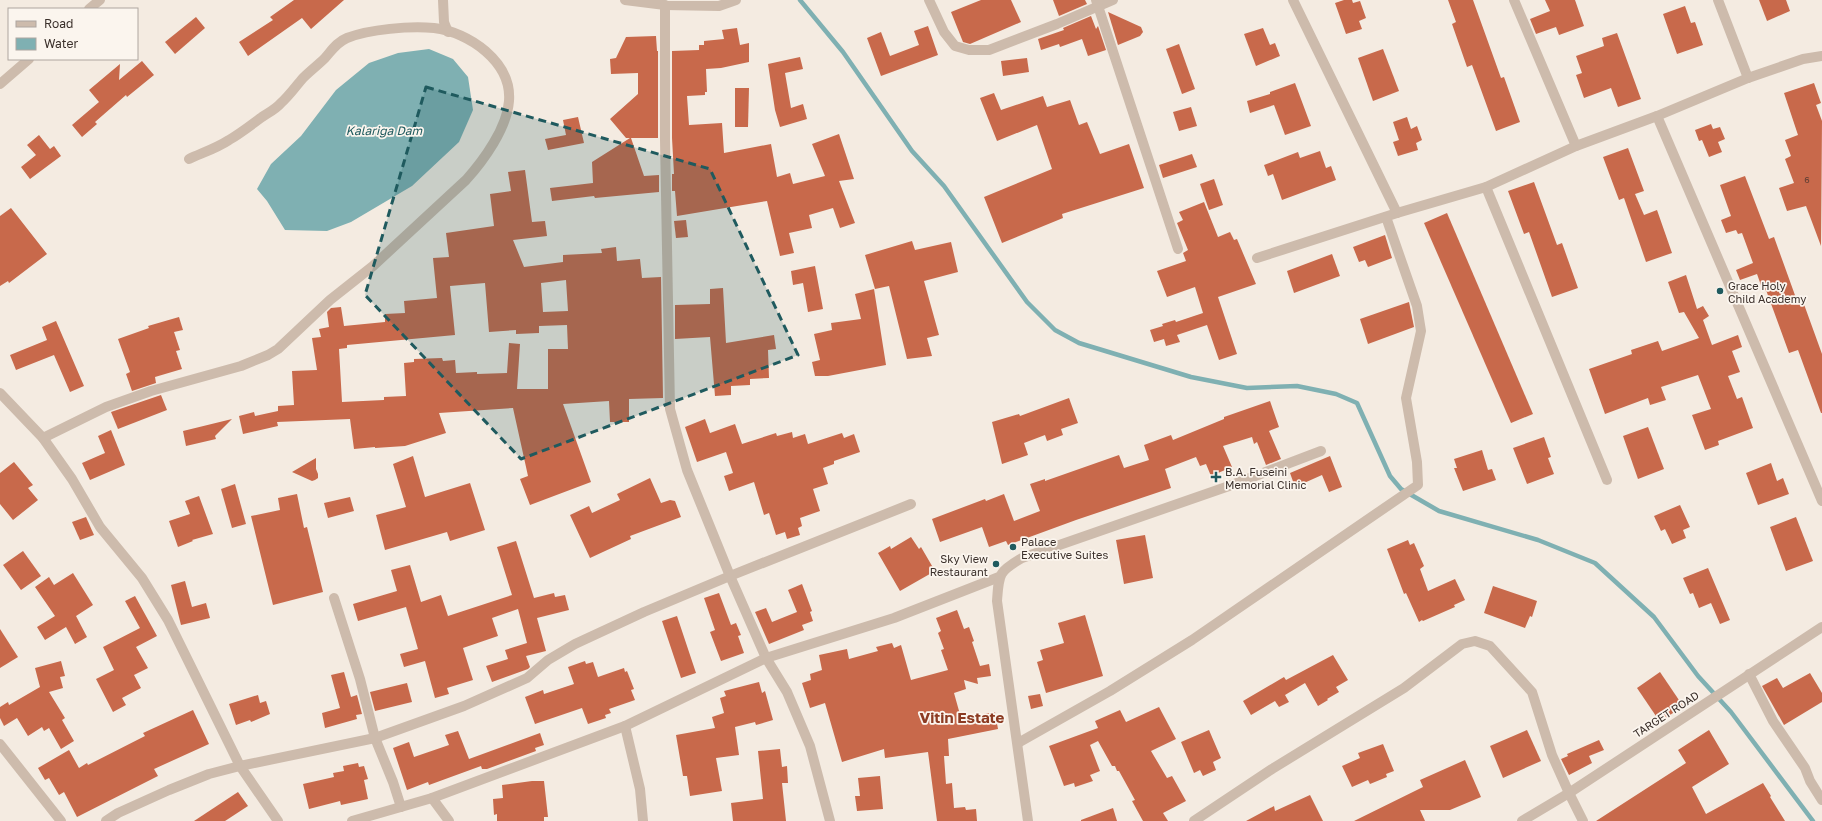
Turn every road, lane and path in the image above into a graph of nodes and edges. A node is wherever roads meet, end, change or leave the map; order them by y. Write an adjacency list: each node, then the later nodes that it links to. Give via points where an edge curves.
1 (100, 0): 12 (street)
2 (443, 0): 13 (street, via 444,22)
3 (625, 0): 11 (street)
4 (736, 0): 11 (street, via 718,6)
5 (929, 0): 10 (street, via 944,32 955,46 968,50 989,50 1057,24)
6 (1113, 0): 10 (street)
7 (1293, 0): 22 (street)
8 (1514, 0): 19 (street)
9 (1718, 0): 16 (street)
10 (1097, 3): 24 (street)
11 (665, 5): 32 (street, via 670,409 687,470)
12 (90, 8)
13 (448, 32): 20 (street, via 434,28 401,29 370,31 346,38 334,46 281,104 229,140); 27 (street, via 474,42 497,63 504,74 509,99 503,123 489,149 456,191 373,266 330,300 278,349 268,355 242,366 151,391 106,407)
14 (1822, 56): 16 (street, via 1803,59)
15 (28, 60): 17 (street)
16 (1748, 78): 18 (street)
17 (0, 84)
18 (1657, 116): 19 (street); 30 (street)
19 (1576, 146): 21 (street)
20 (189, 160)
21 (1486, 187): 22 (street); 29 (street)
22 (1396, 213): 23 (street)
23 (1386, 217): 25 (street); 40 (street, via 1417,306 1421,331 1406,398 1417,462 1418,485 1192,640 1110,691)
24 (1178, 249)
25 (1257, 258)
26 (0, 393): 27 (street)
27 (44, 438): 42 (street, via 100,527 142,578 168,620)
28 (1320, 452): 33 (street, via 1022,558 1007,567)
29 (1607, 480)
30 (1822, 501)
31 (911, 504): 32 (street)
32 (730, 576): 36 (street); 39 (street, via 575,644 548,660 527,678 464,706)
33 (999, 576): 36 (street, via 894,618); 40 (street, via 997,601)
34 (334, 598): 39 (street, via 360,679)
35 (1822, 627): 37 (street, TARGET ROAD)
36 (766, 658): 38 (street); 53 (street, via 787,692 810,746)
37 (1745, 676): 43 (street, TARGET ROAD); 45 (street, via 1805,768)
38 (625, 726): 44 (street); 52 (street, via 640,789)
39 (375, 738): 42 (street); 46 (street)
40 (1018, 743): 54 (street)
41 (2, 751): 47 (street)
42 (240, 766): 48 (street, via 209,774 169,790); 49 (street)
43 (1568, 793): 55 (street, via 1552,755 1532,692 1490,646 1475,641 1462,644 1404,688 1272,769); 56 (street, TARGET ROAD); 57 (street)
44 (432, 798): 46 (street); 51 (street)
45 (1822, 800)
46 (400, 807): 50 (street)
47 (61, 821)
48 (106, 821)
49 (278, 821)
50 (352, 821)
51 (449, 821)
52 (643, 821)
53 (830, 821)
54 (1028, 821)
55 (1194, 821)
56 (1522, 821)
57 (1583, 821)

